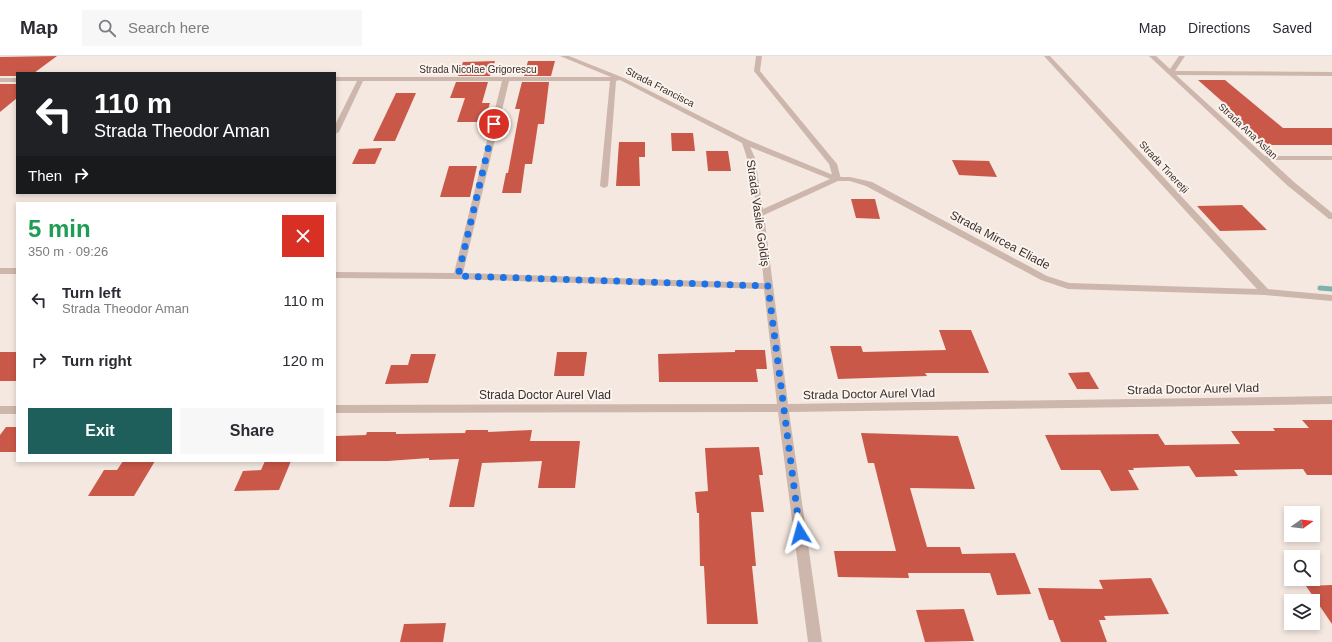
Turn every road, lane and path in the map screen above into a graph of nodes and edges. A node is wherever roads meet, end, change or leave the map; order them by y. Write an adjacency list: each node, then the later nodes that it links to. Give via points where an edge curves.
1 (563, 56): 12 (street, Strada Francisca)
2 (759, 56): 19 (street, via 757,71 833,164)
3 (1047, 56): 28 (street, Strada Tinereții)
4 (1152, 56): 6 (street, Strada Ana Aslan)
5 (1182, 56): 6 (street)
6 (1170, 73): 7 (street); 17 (street, Strada Ana Aslan)
7 (1332, 74)
8 (336, 79): 9 (street, Strada Nicolae Grigorescu)
9 (361, 79): 10 (street, Strada Nicolae Grigorescu); 15 (street)
10 (506, 79): 11 (street, Strada Nicolae Grigorescu); 26 (street)
11 (613, 79): 12 (street, Strada Nicolae Grigorescu); 20 (street)
12 (622, 79): 16 (street, Strada Francisca)
13 (0, 80): 14 (street)
14 (16, 80)
15 (336, 130)
16 (745, 142): 19 (street, Strada Mircea Eliade); 21 (street, Strada Vasile Goldiș, via 751,158)
17 (1262, 158): 18 (street); 22 (street, Strada Ana Aslan)
18 (1332, 158)
19 (837, 179): 21 (street); 28 (street, Strada Mircea Eliade, via 850,179 869,184 1044,278 1068,286)
20 (604, 186)
21 (760, 214): 27 (street, Strada Vasile Goldiș)
22 (1332, 217)
23 (0, 271): 24 (street)
24 (16, 271)
25 (336, 275): 26 (street)
26 (458, 276): 27 (street)
27 (768, 286): 31 (street, Strada Vasile Goldiș)
28 (1265, 292): 29 (street, Strada Mircea Eliade)
29 (1332, 298)
30 (1332, 400): 31 (street, Strada Doctor Aurel Vlad)
31 (783, 408): 32 (street, Strada Doctor Aurel Vlad); 35 (street, Strada Vasile Goldiș)
32 (336, 409)
33 (0, 410): 34 (street)
34 (16, 410)
35 (815, 642)

